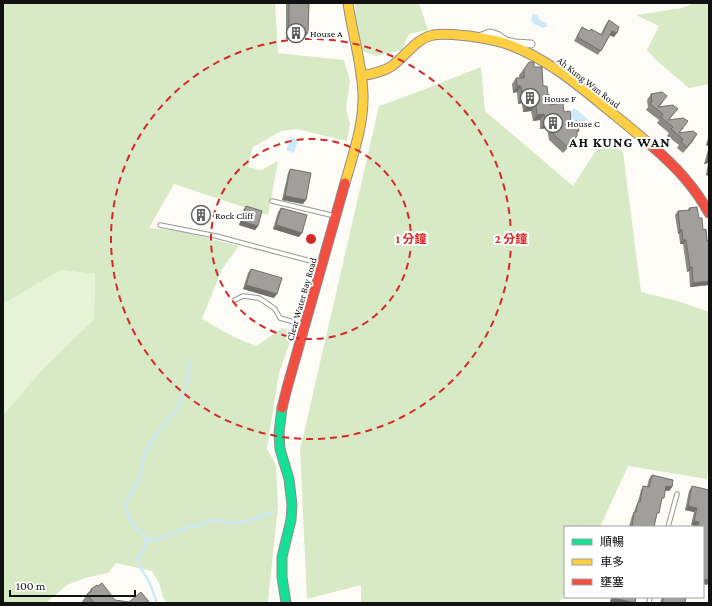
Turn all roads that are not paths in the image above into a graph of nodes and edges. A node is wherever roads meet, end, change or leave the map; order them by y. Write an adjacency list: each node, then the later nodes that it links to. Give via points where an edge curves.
1 (348, 3): 4 (main road, Clear Water Bay Road)
2 (479, 37): 3 (street, via 490,33 506,41); 4 (main road, Ah Kung Wan Road, via 427,37 416,43 397,62 382,72); 6 (main road, Ah Kung Wan Road, via 525,51 580,86 673,164 688,180)
3 (531, 44)
4 (361, 76): 7 (main road, Clear Water Bay Road, via 361,122)
5 (272, 201): 7 (lane)
6 (709, 212)
7 (336, 216): 9 (main road, Clear Water Bay Road)
8 (160, 226): 9 (lane, via 216,236)
9 (322, 264): 11 (main road, Clear Water Bay Road)
10 (235, 300): 11 (lane, via 243,296 259,298 275,309 280,318)
11 (305, 326): 14 (main road, Clear Water Bay Road, via 284,400 280,425 280,446 292,501 291,519 282,560)
12 (677, 494): 13 (lane)
13 (668, 526)
14 (286, 603)

